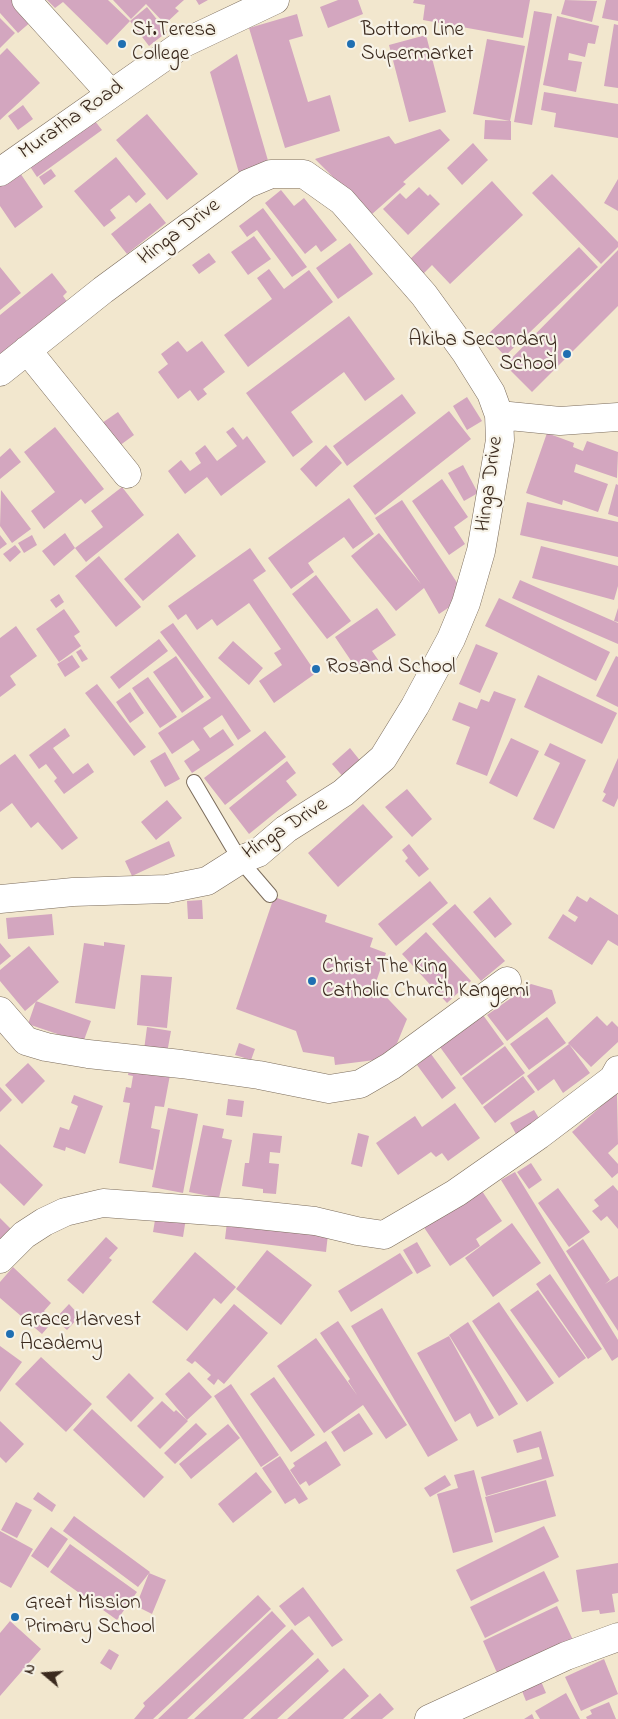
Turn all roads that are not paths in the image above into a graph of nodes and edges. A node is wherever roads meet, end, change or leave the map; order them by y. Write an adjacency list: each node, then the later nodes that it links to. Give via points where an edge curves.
1 (26, 0): 3 (street)
2 (275, 0): 3 (street, Muratha Road, via 184,43)
3 (111, 94): 4 (street, Muratha Road)
4 (0, 172)
5 (27, 350): 6 (street, Hinga Drive); 7 (street, Hinga Drive, via 247,184 270,174 304,174 342,201 424,295 486,385); 9 (street)
6 (0, 372)
7 (499, 416): 8 (street, via 560,421); 11 (street, Hinga Drive, via 500,440 481,551 451,639 415,706 383,758 350,788 286,829 258,853)
8 (618, 417)
9 (128, 474)
10 (194, 782): 11 (lane)
11 (240, 860): 12 (lane); 13 (street, Hinga Drive, via 207,881 167,889 73,892)
12 (270, 895)
13 (0, 899)
14 (506, 981): 15 (street, via 391,1066 360,1084 329,1089 259,1075 46,1048 26,1041)
15 (0, 1011)
16 (618, 1070): 17 (street, via 613,1079 539,1135 456,1193 384,1235 315,1221 239,1212 103,1203 65,1212 44,1222 24,1235)
17 (0, 1258)
18 (618, 1637): 19 (street, via 566,1656)
19 (429, 1719)

